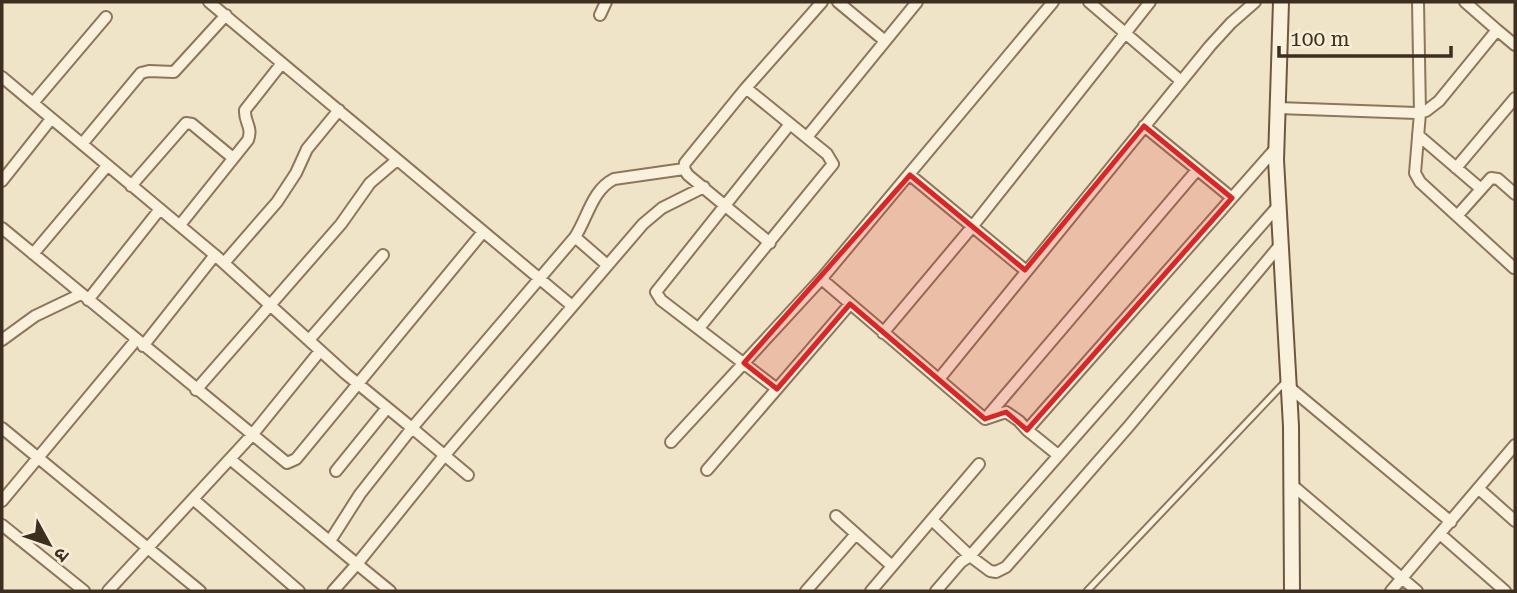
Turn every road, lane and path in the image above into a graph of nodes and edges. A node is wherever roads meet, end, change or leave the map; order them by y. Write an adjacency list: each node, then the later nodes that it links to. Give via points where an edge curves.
1 (209, 2): 13 (street)
2 (606, 2): 14 (street)
3 (822, 2): 23 (street)
4 (838, 2): 18 (street)
5 (917, 2): 18 (street)
6 (1053, 2): 42 (street)
7 (1089, 2): 17 (street)
8 (1150, 2): 17 (street)
9 (1255, 2): 22 (street)
10 (1281, 2): 26 (street)
11 (1418, 2): 28 (street)
12 (1465, 2): 16 (street)
13 (226, 15): 20 (street); 34 (street, via 174,72 141,74)
14 (600, 15)
15 (106, 17): 25 (street)
16 (1497, 30): 19 (street); 28 (street, via 1439,101)
17 (1125, 34): 22 (street); 54 (street)
18 (885, 41): 33 (street)
19 (1514, 43)
20 (282, 63): 27 (street); 36 (street, via 245,110 250,134)
21 (2, 77): 25 (street)
22 (1181, 81): 31 (street)
23 (746, 88): 30 (street); 40 (street, via 688,158)
24 (1515, 98): 39 (street)
25 (33, 103): 29 (street)
26 (1278, 108): 28 (street); 35 (street)
27 (339, 110): 37 (street); 63 (street, via 307,149 277,202)
28 (1420, 113): 32 (street)
29 (51, 119): 34 (street); 43 (street)
30 (790, 124): 33 (street); 49 (street)
31 (1144, 126): 41 (street); 66 (street)
32 (1418, 135): 39 (street); 52 (street, via 1416,177)
33 (807, 137): 58 (street, via 833,164)
34 (82, 144): 38 (street)
35 (1277, 147): 48 (street); 50 (street)
36 (233, 158): 44 (street, via 186,122); 53 (street)
37 (397, 160): 56 (street); 70 (street, via 370,183 341,224)
38 (107, 166): 44 (street); 60 (street)
39 (1457, 168): 46 (street)
40 (684, 169): 45 (street); 57 (street, via 604,184)
41 (1197, 170): 48 (street); 86 (street)
42 (910, 175): 54 (street); 67 (street)
43 (2, 181)
44 (131, 187): 51 (street)
45 (704, 187): 49 (street); 64 (street, via 651,215)
46 (1481, 189): 47 (street, via 1494,177); 52 (street)
47 (1515, 194)
48 (1232, 198): 89 (street)
49 (726, 205): 58 (street); 73 (street, via 656,292)
50 (1279, 205): 59 (street); 93 (street)
51 (160, 209): 53 (street); 69 (street)
52 (1457, 216): 65 (street)
53 (180, 225): 61 (street)
54 (972, 227): 66 (street); 74 (street)
55 (2, 228): 60 (street)
56 (483, 232): 68 (street); 82 (street)
57 (575, 237): 64 (street); 68 (street)
58 (770, 243): 73 (street)
59 (1281, 244): 81 (street); 114 (street, via 1006,566 990,571)
60 (33, 254): 69 (street)
61 (215, 255): 63 (street); 77 (street)
62 (383, 255): 76 (street)
63 (224, 263): 70 (street)
64 (606, 264): 72 (street)
65 (1514, 268)
66 (1026, 270): 80 (street)
67 (823, 277): 71 (street); 79 (street)
68 (539, 278): 72 (street); 88 (street)
69 (85, 297): 75 (street, via 35,316); 77 (street)
70 (269, 304): 76 (street); 84 (street)
71 (850, 304): 74 (street); 83 (street)
72 (572, 305): 94 (street)
73 (699, 328): 79 (street)
74 (883, 333): 80 (street)
75 (2, 340)
76 (309, 340): 78 (street)
77 (140, 343): 84 (street); 95 (street)
78 (320, 351): 82 (street); 90 (street)
79 (744, 363): 83 (street); 91 (street)
80 (939, 379): 86 (street)
81 (1289, 383): 101 (street); 108 (street); 127 (lane)
82 (357, 384): 85 (street); 90 (street, via 292,462)
83 (777, 389): 98 (street)
84 (196, 390): 90 (street)
85 (387, 408): 88 (street); 99 (street)
86 (985, 419): 89 (street, via 1006,412)
87 (2, 428): 95 (street)
88 (412, 428): 94 (street); 112 (street)
89 (1027, 430): 93 (street)
90 (252, 435): 96 (street)
91 (671, 442)
92 (1515, 445): 102 (street)
93 (1058, 455): 114 (street)
94 (444, 456): 100 (street); 115 (street)
95 (38, 458): 104 (street); 113 (street)
96 (230, 459): 103 (street); 112 (street)
97 (979, 464): 106 (street)
98 (707, 470)
99 (336, 471)
100 (468, 475)
101 (1291, 484): 117 (street); 128 (street)
102 (1479, 489): 107 (street); 108 (street)
103 (193, 499): 113 (street); 121 (street)
104 (2, 501)
105 (836, 516): 110 (street)
106 (932, 520): 114 (street); 116 (street)
107 (1515, 521)
108 (1451, 522): 111 (street)
109 (2, 526): 118 (street)
110 (856, 534): 116 (street); 124 (street)
111 (1440, 534): 117 (street); 131 (street)
112 (330, 541): 115 (street)
113 (149, 547): 119 (street); 120 (street)
114 (970, 556): 126 (street)
115 (357, 564): 122 (street); 123 (street)
116 (892, 566): 125 (street)
117 (1402, 578): 129 (street); 130 (street)
118 (84, 591)
119 (108, 591)
120 (201, 591)
121 (299, 591)
122 (333, 591)
123 (390, 591)
124 (806, 591)
125 (871, 591)
126 (936, 591)
127 (1087, 591)
128 (1292, 591)
129 (1391, 591)
130 (1417, 591)
131 (1505, 591)

